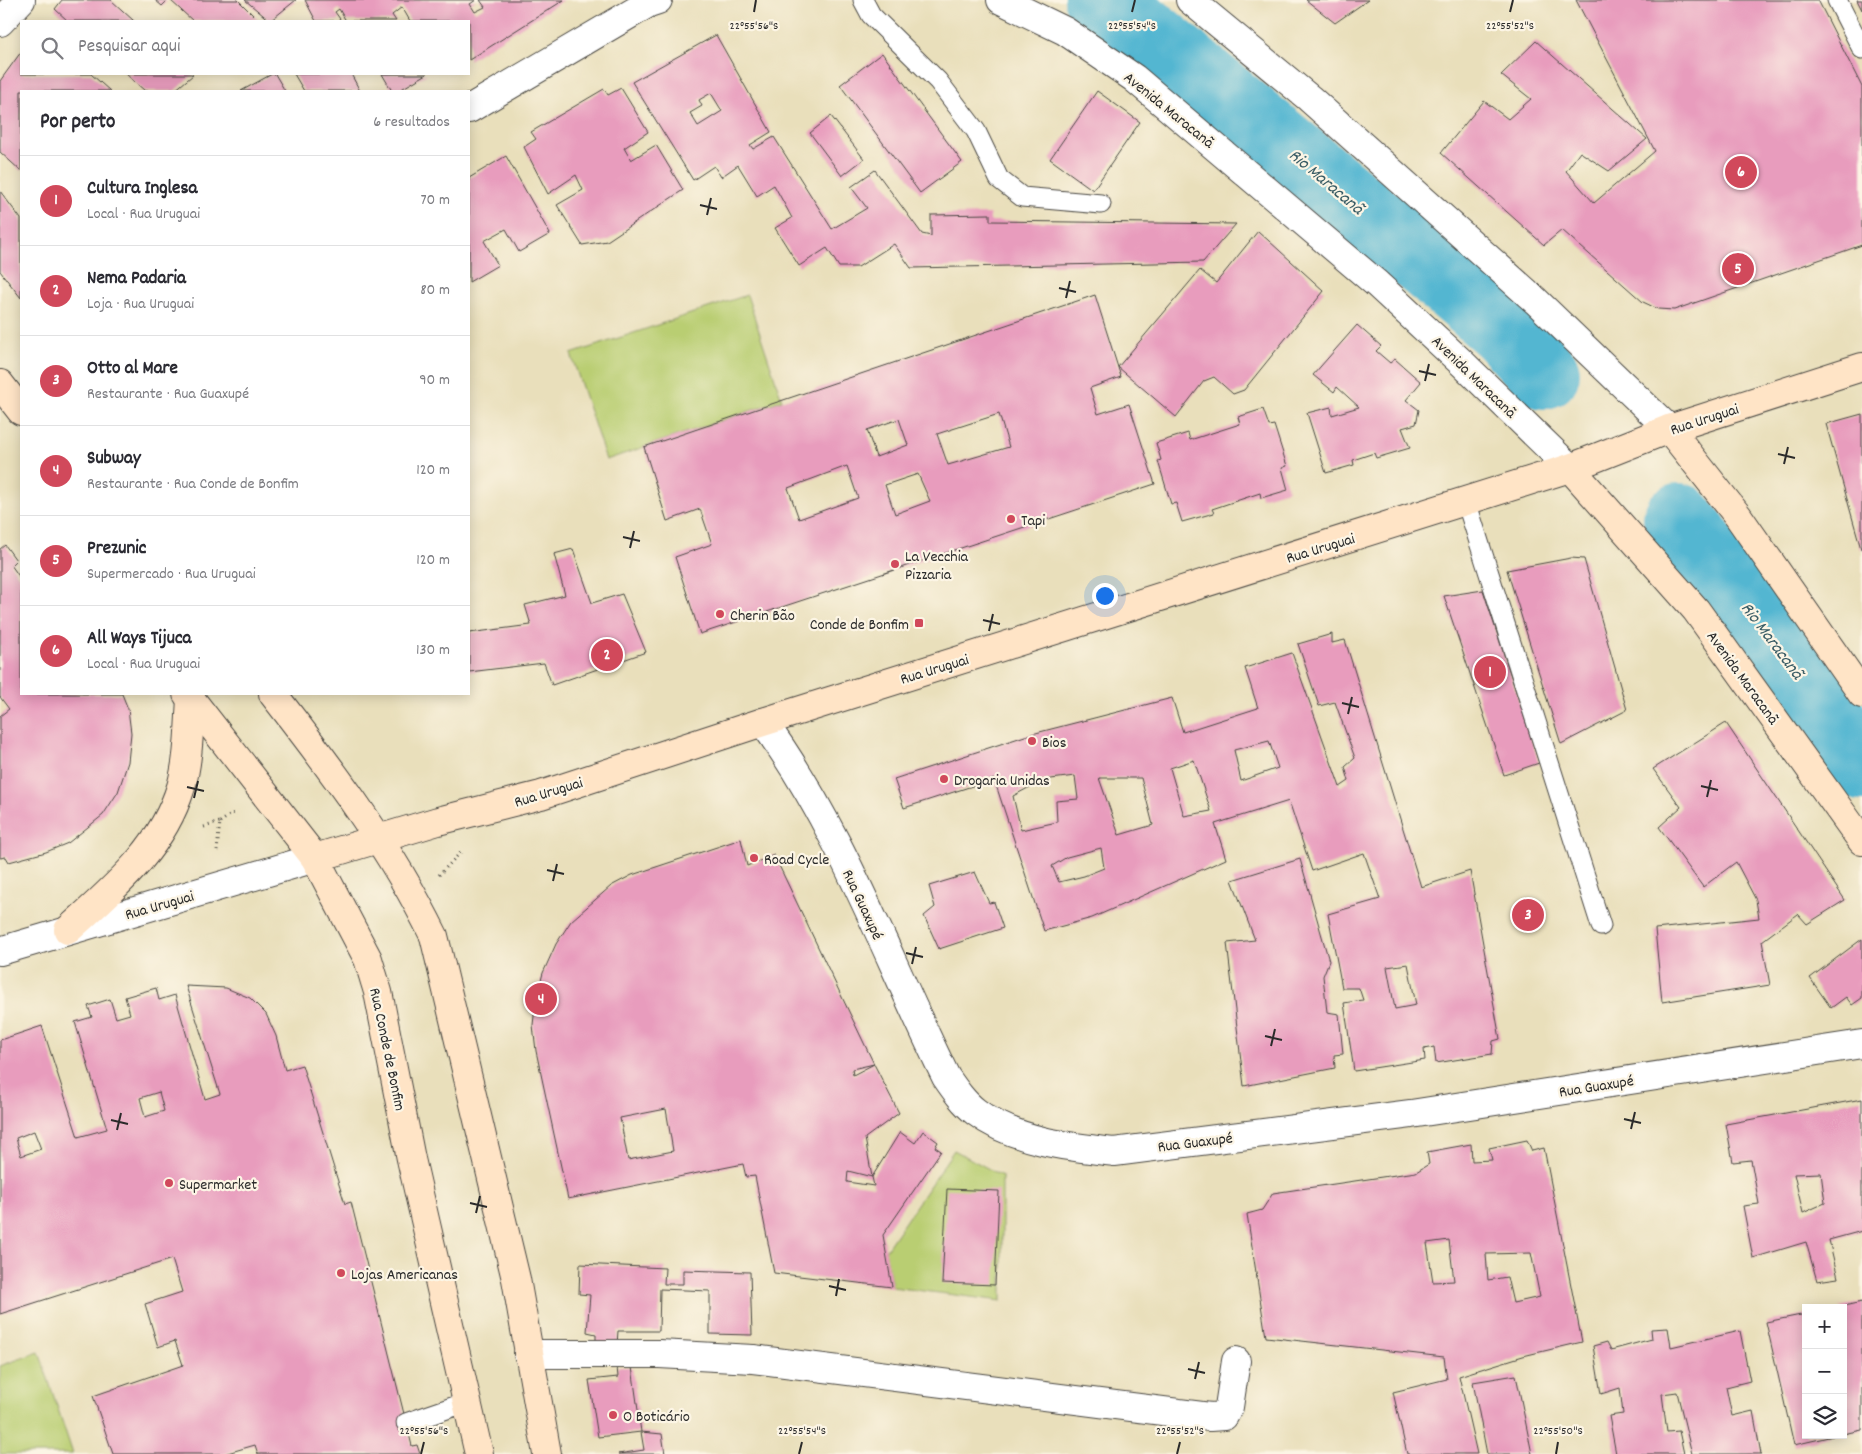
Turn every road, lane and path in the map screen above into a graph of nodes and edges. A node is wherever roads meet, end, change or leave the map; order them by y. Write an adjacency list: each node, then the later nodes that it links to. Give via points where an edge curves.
1 (21, 0): 7 (street)
2 (863, 0): 10 (lane, via 871,15 938,81 976,131 999,179 1022,197)
3 (1001, 0): 13 (street, Avenida Maracanã, via 1065,31 1134,78 1377,284)
4 (1190, 0): 12 (street, via 1309,98 1529,294)
5 (1837, 0): 8 (lane)
6 (653, 1): 9 (street)
7 (0, 22)
8 (1862, 49)
9 (470, 108)
10 (1101, 204)
11 (1862, 367): 12 (main road, Rua Uruguai)
12 (1669, 429): 13 (main road, Rua Uruguai); 15 (main road, via 1738,516)
13 (1570, 468): 14 (main road, Rua Uruguai); 21 (main road, Avenida Maracanã, via 1696,610)
14 (1466, 501): 18 (main road, Rua Uruguai); 24 (lane)
15 (1862, 694)
16 (274, 695): 20 (main road)
17 (189, 696): 22 (main road, Rua Conde de Bonfim); 25 (main road, via 187,758 180,788 162,831 131,873)
18 (763, 722): 20 (main road, Rua Uruguai, via 541,794); 27 (street, Rua Guaxupé, via 791,760 824,819 946,1077 959,1096 977,1113 1029,1137 1114,1152 1411,1114)
19 (195, 829): 23 (path, via 220,822)
20 (380, 837): 22 (main road, Rua Uruguai); 28 (main road, via 434,936 516,1279)
21 (1862, 841)
22 (316, 858): 25 (street, Rua Uruguai); 30 (main road, Rua Conde de Bonfim, via 357,935 378,992)
23 (216, 861)
24 (1601, 926)
25 (68, 930): 26 (street, Rua Uruguai)
26 (0, 951)
27 (1862, 1044)
28 (528, 1354): 29 (street, via 649,1354 753,1359 1210,1417 1224,1416); 33 (main road)
29 (1236, 1361)
30 (467, 1402): 31 (lane); 32 (main road, Rua Conde de Bonfim)
31 (406, 1422)
32 (479, 1454)
33 (547, 1454)

